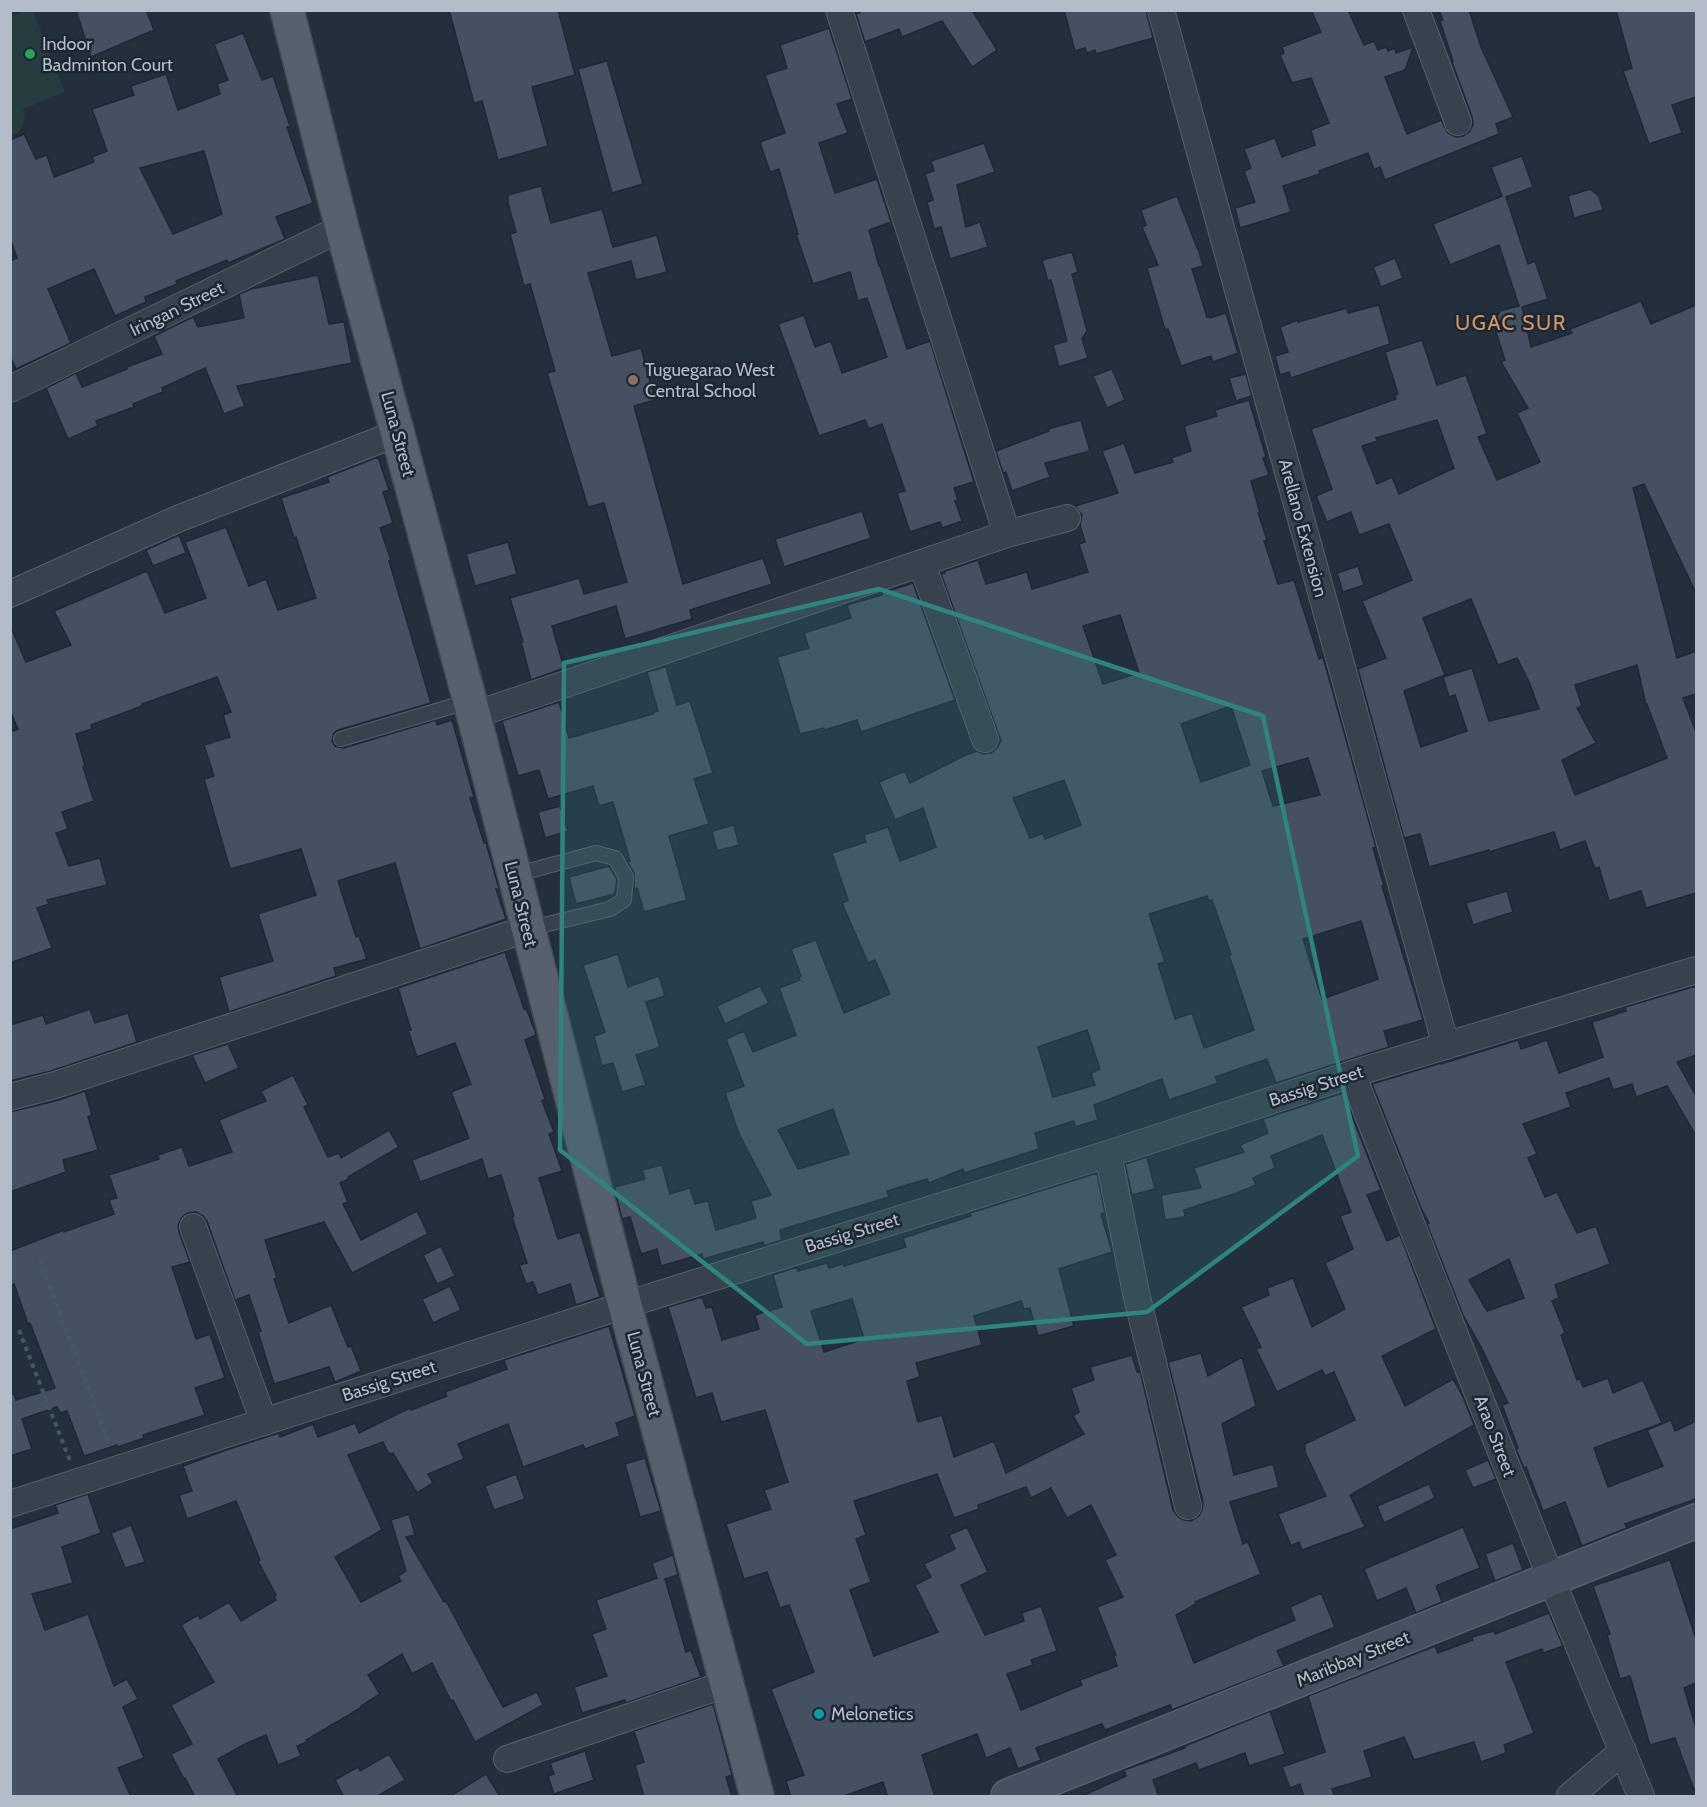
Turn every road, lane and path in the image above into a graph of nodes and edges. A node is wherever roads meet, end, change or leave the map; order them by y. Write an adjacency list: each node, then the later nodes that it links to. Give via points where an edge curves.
1 (287, 10): 6 (main road, Luna Street)
2 (839, 10): 10 (street)
3 (1161, 10): 19 (street, Arellano Extension)
4 (1416, 10): 5 (street)
5 (1458, 122)
6 (342, 228): 7 (street, Iringan Street); 8 (main road, Luna Street)
7 (10, 389)
8 (398, 434): 12 (street, via 180,518); 13 (main road, Luna Street)
9 (1067, 518): 10 (street)
10 (1007, 534): 11 (street)
11 (922, 564): 13 (street); 15 (street)
12 (10, 594)
13 (472, 708): 14 (lane); 16 (main road, Luna Street)
14 (341, 739)
15 (985, 739)
16 (514, 875): 17 (main road, Luna Street); 17 (lane, via 596,853 615,858 626,877 624,900 610,909)
17 (527, 929): 21 (street); 25 (main road, Luna Street)
18 (1696, 970): 19 (street, Bassig Street)
19 (1446, 1046): 20 (street, Bassig Street)
20 (1352, 1074): 22 (street, Bassig Street); 33 (street, Arao Street)
21 (10, 1097)
22 (1108, 1154): 25 (street, Bassig Street); 31 (street, via 1136,1293)
23 (193, 1227): 27 (street)
24 (40, 1260): 28 (path)
25 (625, 1305): 27 (street, Bassig Street); 34 (main road, Luna Street)
26 (19, 1330): 29 (path)
27 (264, 1422): 28 (street, Bassig Street)
28 (118, 1470): 29 (street, Bassig Street)
29 (79, 1483): 30 (street, Bassig Street)
30 (10, 1504)
31 (1188, 1506)
32 (1696, 1521): 33 (street, Maribbay Street)
33 (1552, 1581): 35 (street, Arao Street); 38 (street, Maribbay Street)
34 (726, 1684): 36 (street); 37 (main road, Luna Street)
35 (1623, 1751): 39 (street); 40 (street, Arao Street)
36 (507, 1759)
37 (757, 1797)
38 (1008, 1797)
39 (1570, 1797)
40 (1641, 1797)

